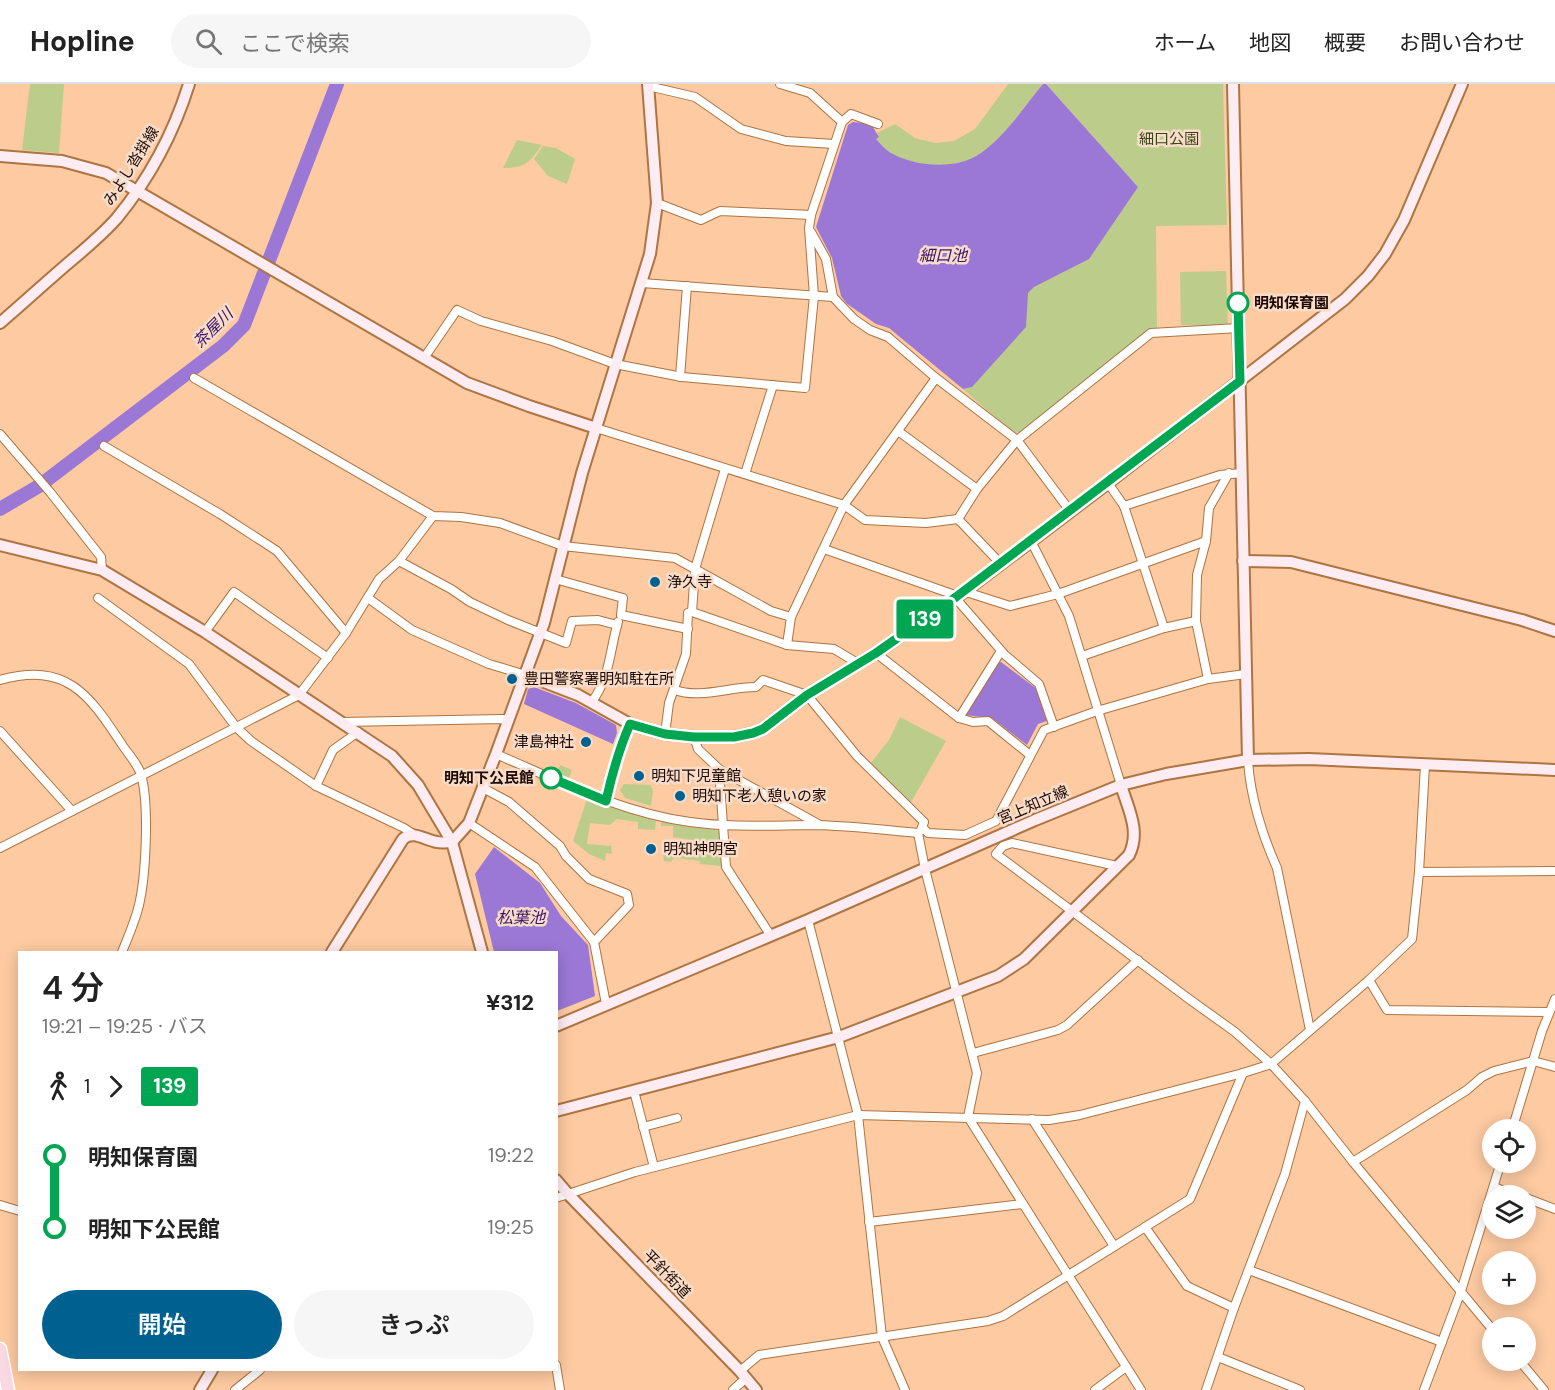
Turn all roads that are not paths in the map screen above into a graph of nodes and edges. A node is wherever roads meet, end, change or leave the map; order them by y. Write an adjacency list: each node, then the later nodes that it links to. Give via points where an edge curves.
1 (189, 84): 13 (street, みよし沓掛線, via 177,119)
2 (780, 84): 7 (street)
3 (813, 84): 8 (street)
4 (1233, 84): 22 (street)
5 (1462, 84): 28 (street, via 1404,220 1385,254 1345,299)
6 (648, 85): 11 (street, via 695,98 741,129 786,141); 14 (street)
7 (795, 86): 8 (street)
8 (814, 96): 9 (street)
9 (842, 122): 10 (street, via 851,114); 11 (street)
10 (878, 124)
11 (834, 144): 15 (street)
12 (0, 156): 13 (street, via 76,164 106,173)
13 (137, 190): 21 (street, みよし沓掛線, via 102,234); 23 (street)
14 (657, 203): 15 (street, via 701,220 720,211); 17 (street)
15 (811, 215): 16 (street)
16 (809, 228): 19 (street); 20 (street, via 826,259)
17 (642, 283): 18 (street); 24 (street)
18 (687, 286): 19 (street); 25 (street)
19 (814, 296): 20 (street); 29 (street, via 805,388)
20 (833, 297): 27 (street, via 854,319 888,338)
21 (0, 322)
22 (1239, 328): 28 (street); 33 (street, via 1152,333)
23 (424, 358): 24 (street, via 457,310); 30 (street, via 467,383)
24 (615, 364): 25 (street); 30 (street)
25 (680, 377): 29 (street)
26 (194, 378): 44 (street)
27 (936, 378): 31 (street); 33 (street)
28 (1240, 381): 37 (street); 39 (street)
29 (773, 385): 38 (street)
30 (596, 428): 35 (street); 49 (street)
31 (898, 431): 40 (street); 41 (street)
32 (0, 434): 56 (street, via 101,557)
33 (1017, 440): 40 (street); 43 (street)
34 (104, 446): 71 (street, via 277,551)
35 (725, 469): 38 (street); 55 (street)
36 (1228, 473): 37 (street); 42 (street); 47 (street, via 1209,507)
37 (1242, 473): 52 (street)
38 (745, 474): 41 (street)
39 (1108, 483): 42 (street); 43 (street)
40 (977, 489): 45 (street)
41 (844, 505): 45 (street, via 865,520 926,523); 50 (street)
42 (1124, 506): 54 (street)
43 (1070, 511): 46 (street)
44 (433, 516): 49 (street, via 500,523); 51 (street)
45 (958, 519): 53 (street)
46 (1031, 541): 53 (street); 59 (street)
47 (1206, 541): 54 (street); 65 (street, via 1197,575)
48 (0, 545): 56 (street)
49 (563, 546): 55 (street, via 675,558); 57 (street)
50 (824, 549): 58 (street); 64 (street)
51 (399, 561): 61 (street, via 379,579); 72 (street, via 470,602)
52 (1243, 561): 69 (street, via 1291,562); 79 (street)
53 (1000, 562): 58 (street)
54 (1143, 563): 59 (street); 67 (street)
55 (695, 569): 62 (street); 64 (street, via 771,611)
56 (102, 570): 70 (street)
57 (555, 579): 63 (street, via 623,598); 72 (street)
58 (959, 594): 59 (street, via 1010,606); 74 (street); 75 (street)
59 (1058, 594): 76 (street)
60 (98, 598): 92 (street, via 189,664)
61 (368, 598): 71 (street); 80 (street, via 412,630 489,664)
62 (692, 612): 68 (street, via 688,613); 73 (street)
63 (621, 615): 66 (street); 68 (street)
64 (790, 617): 73 (street)
65 (1196, 621): 67 (street); 81 (street)
66 (617, 625): 72 (street, via 598,620 572,621 567,643); 86 (street, via 608,672)
67 (1164, 628): 76 (street)
68 (688, 629): 83 (street, via 686,654)
69 (1555, 631)
70 (205, 632): 77 (street, via 234,592); 84 (street)
71 (346, 633): 77 (street)
72 (541, 633): 80 (street)
73 (787, 645): 78 (street, via 834,649)
74 (1001, 651): 88 (street); 93 (street, via 1039,684)
75 (876, 653): 78 (street); 88 (street)
76 (1082, 656): 87 (street)
77 (328, 658): 84 (street)
78 (859, 664): 85 (street)
79 (1246, 674): 81 (street); 100 (street)
80 (526, 675): 86 (street); 89 (street)
81 (1208, 679): 87 (street)
82 (0, 680): 104 (street, via 38,675 64,680 80,690 98,707)
83 (675, 690): 85 (street, via 687,694 756,687 763,680); 96 (street)
84 (299, 695): 90 (street); 92 (street)
85 (807, 695): 97 (street, via 753,733); 113 (street, via 857,756 924,822)
86 (592, 702): 91 (street)
87 (1097, 711): 93 (street); 105 (street)
88 (959, 718): 99 (street, via 988,721)
89 (508, 720): 90 (street); 98 (street)
90 (343, 722): 95 (street)
91 (630, 724): 96 (street); 108 (street, via 613,767)
92 (236, 727): 104 (street); 106 (street)
93 (1054, 727): 99 (street, via 1044,730)
94 (0, 731): 109 (street)
95 (358, 732): 106 (street, via 333,750); 115 (street, via 392,756 418,785)
96 (665, 734): 97 (street)
97 (694, 737): 102 (street, via 698,749)
98 (496, 754): 107 (street); 108 (street)
99 (1030, 755): 113 (street, via 996,821 965,835)
100 (1248, 760): 101 (street, 宮上知立線); 105 (street, 宮上知立線); 135 (street, via 1276,868)
101 (1425, 765): 103 (street, 宮上知立線); 119 (street)
102 (719, 769): 111 (street); 112 (street)
103 (1555, 770)
104 (142, 775): 109 (street); 125 (street, via 146,819 142,892)
105 (1121, 785): 117 (street, via 1135,840 1129,855); 118 (street, 宮上知立線)
106 (316, 786): 114 (street)
107 (483, 788): 110 (street); 124 (street, via 509,802 552,838 589,879 627,894 629,905)
108 (606, 801): 112 (street, via 644,813)
109 (72, 811): 116 (street)
110 (469, 823): 115 (street); 124 (street, via 535,867)
111 (821, 825): 112 (street); 113 (street)
112 (724, 826): 123 (street, via 726,867)
113 (920, 831): 118 (street)
114 (412, 834): 115 (street, via 436,842); 126 (street, via 403,839)
115 (452, 842): 127 (street)
116 (0, 848)
117 (1117, 866): 121 (street); 121 (street, via 1012,843 996,854)
118 (925, 869): 122 (street, 宮上知立線); 130 (street)
119 (1419, 872): 120 (street); 129 (street, via 1412,939)
120 (1555, 872)
121 (1073, 911): 128 (street); 130 (street, via 1024,959 998,976)
122 (808, 920): 123 (street, 宮上知立線); 136 (street)
123 (771, 936): 132 (street, 宮上知立線)
124 (594, 942): 132 (street)
125 (122, 951)
126 (333, 951)
127 (482, 951)
128 (1138, 960): 137 (street, via 1067,1025); 139 (street, via 1221,1021)
129 (1369, 980): 133 (street, via 1387,1010); 135 (street)
130 (957, 993): 136 (street); 137 (street)
131 (1555, 999): 133 (street)
132 (606, 1004): 134 (street, 宮上知立線)
133 (1549, 1012): 138 (street)
134 (558, 1025)
135 (1310, 1030): 139 (street)
136 (839, 1037): 142 (street); 145 (street)
137 (973, 1053): 146 (street, via 977,1073)
138 (1533, 1061): 140 (street); 149 (street); 151 (street, via 1482,1077)
139 (1271, 1064): 141 (street); 143 (street)
140 (1555, 1067)
141 (1243, 1073): 148 (street, via 1080,1115); 163 (street, via 1190,1199)
142 (634, 1091): 144 (street); 150 (street)
143 (1305, 1101): 151 (street); 165 (street, via 1285,1174)
144 (558, 1110)
145 (858, 1115): 146 (street); 152 (street); 161 (street)
146 (968, 1117): 148 (street); 157 (street)
147 (676, 1118): 150 (street)
148 (1032, 1119): 164 (street)
149 (1515, 1119)
150 (643, 1126): 152 (street)
151 (1353, 1162): 167 (street)
152 (654, 1167): 154 (street)
153 (558, 1182): 154 (street, 平針街道)
154 (568, 1194): 155 (street); 179 (street, 平針街道)
155 (558, 1197)
156 (1536, 1202): 159 (street)
157 (1023, 1204): 161 (street); 166 (street)
158 (0, 1205): 160 (street)
159 (1555, 1209)
160 (18, 1210)
161 (868, 1222): 170 (street)
162 (1482, 1225): 167 (street)
163 (1145, 1227): 164 (street); 168 (street, via 1186,1286)
164 (1114, 1246): 166 (street)
165 (1249, 1270): 168 (street); 171 (street)
166 (1068, 1274): 170 (street, via 1003,1316); 174 (street)
167 (1461, 1291): 169 (street); 171 (street)
168 (1234, 1308): 173 (street)
169 (1482, 1317)
170 (882, 1337): 179 (street, via 759,1355); 186 (street)
171 (1442, 1342): 191 (street)
172 (0, 1349): 180 (main road)
173 (1218, 1357): 189 (street); 190 (street)
174 (1126, 1367): 187 (street); 188 (street)
175 (211, 1371): 181 (street)
176 (259, 1371): 182 (street)
177 (557, 1371): 183 (street)
178 (1528, 1371): 192 (street)
179 (743, 1375): 184 (street); 185 (street, 平針街道)
180 (8, 1390)
181 (200, 1390)
182 (235, 1390)
183 (560, 1390)
184 (733, 1390)
185 (756, 1390)
186 (905, 1390)
187 (1095, 1390)
188 (1141, 1390)
189 (1206, 1390)
190 (1300, 1390)
191 (1424, 1390)
192 (1544, 1390)

